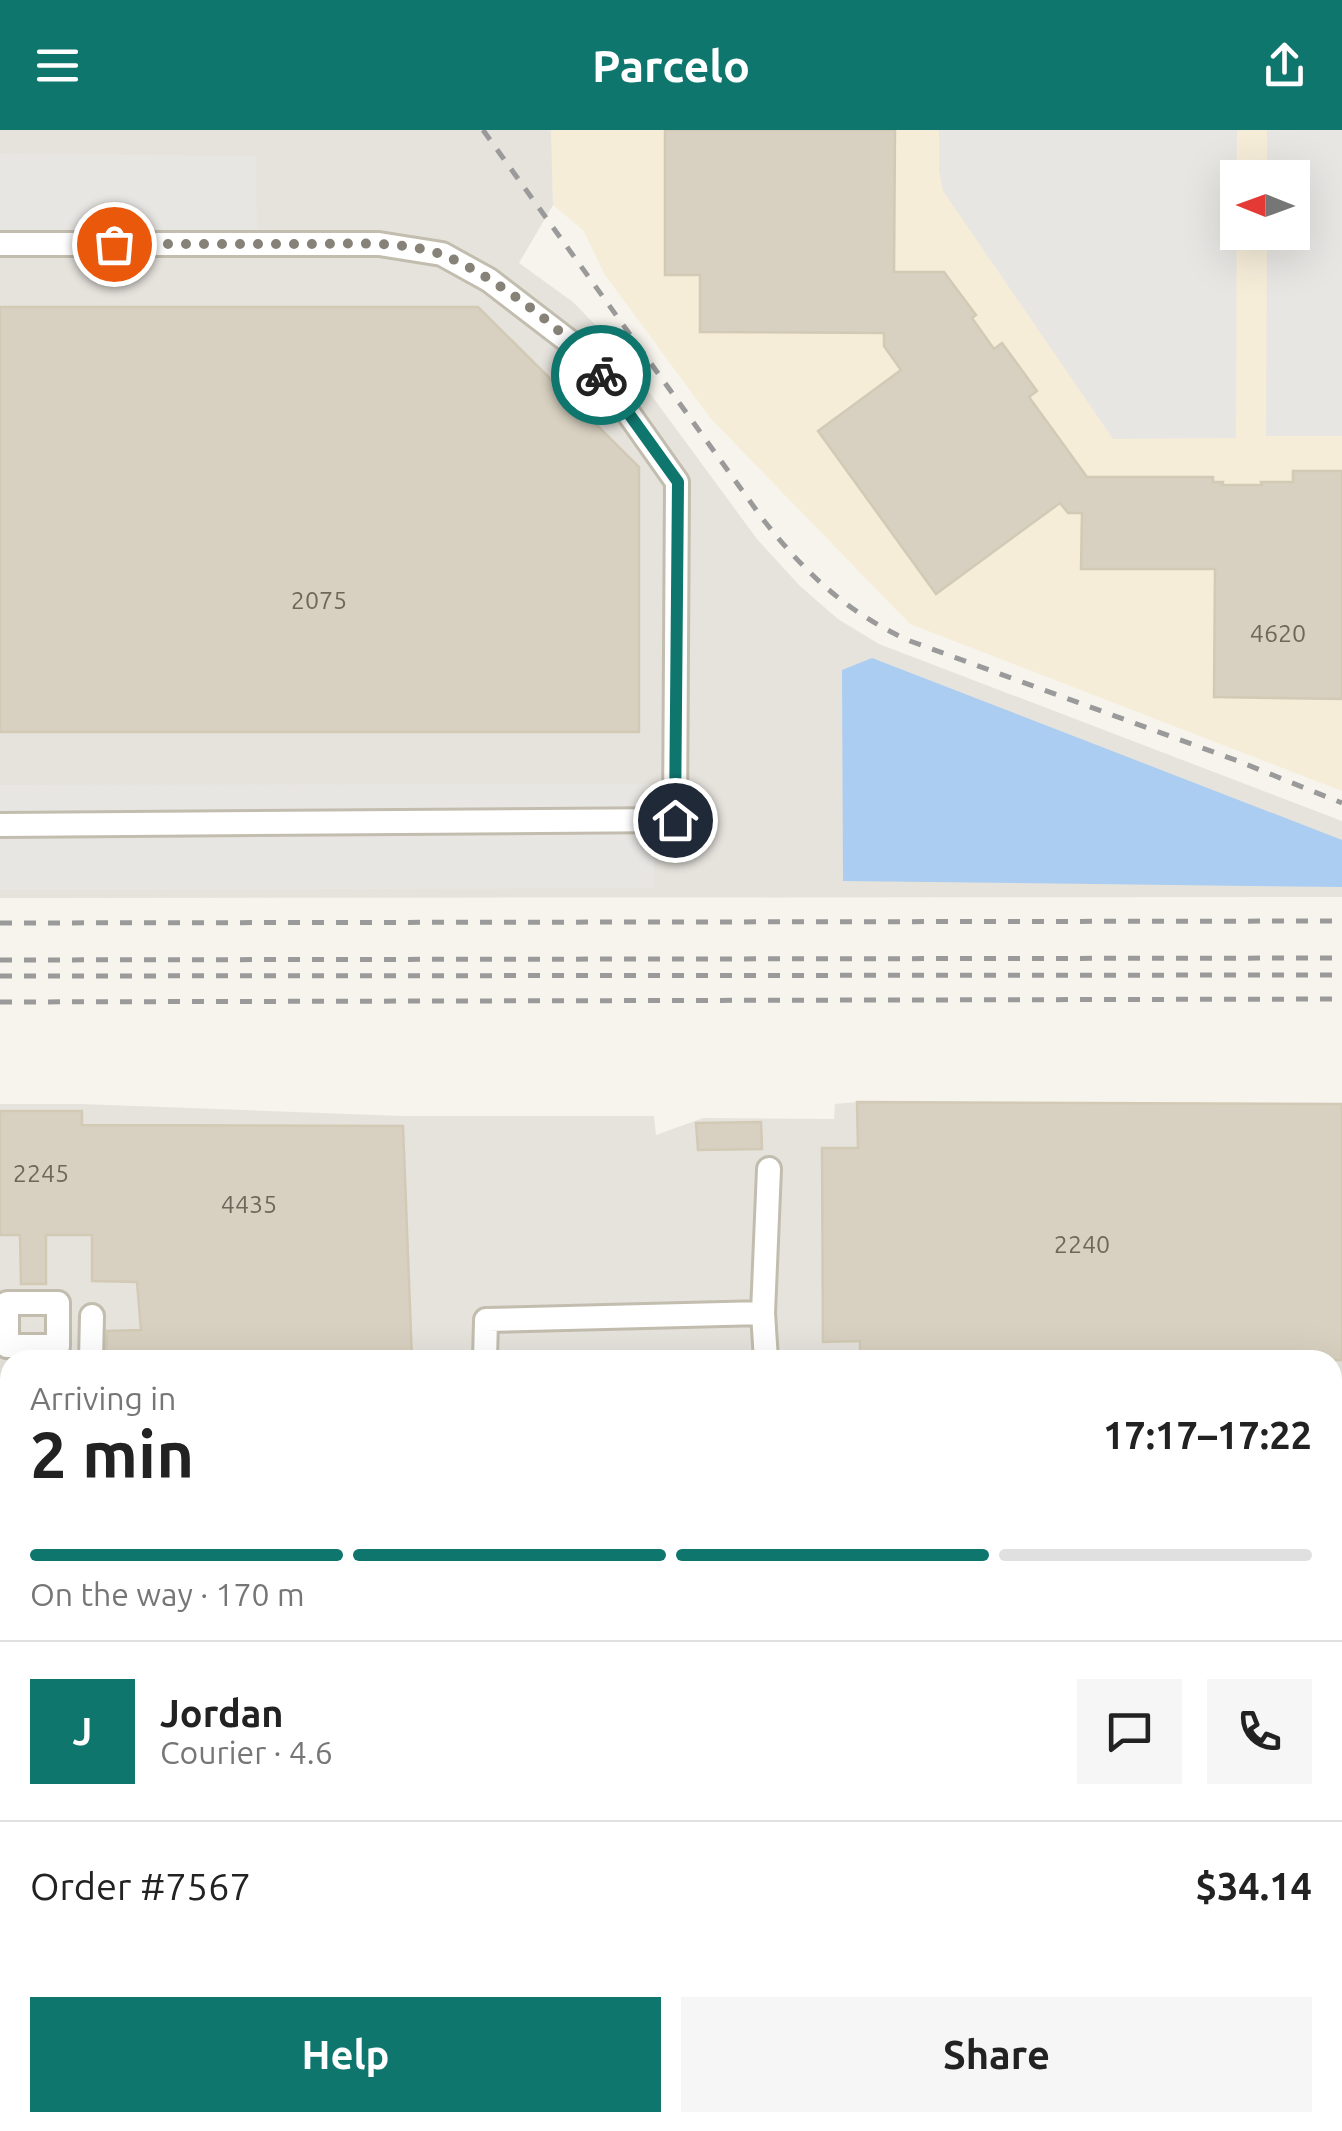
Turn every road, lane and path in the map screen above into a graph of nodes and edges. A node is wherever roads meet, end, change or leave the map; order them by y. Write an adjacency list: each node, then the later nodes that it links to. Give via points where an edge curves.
1 (0, 244): 2 (street, via 379,244 442,254 489,280 588,356 678,482 675,820)
2 (0, 825)
3 (769, 1168): 4 (street)
4 (763, 1313): 7 (street, via 486,1320); 8 (street)
5 (92, 1316): 6 (street)
6 (91, 1350)
7 (484, 1350)
8 (765, 1350)

